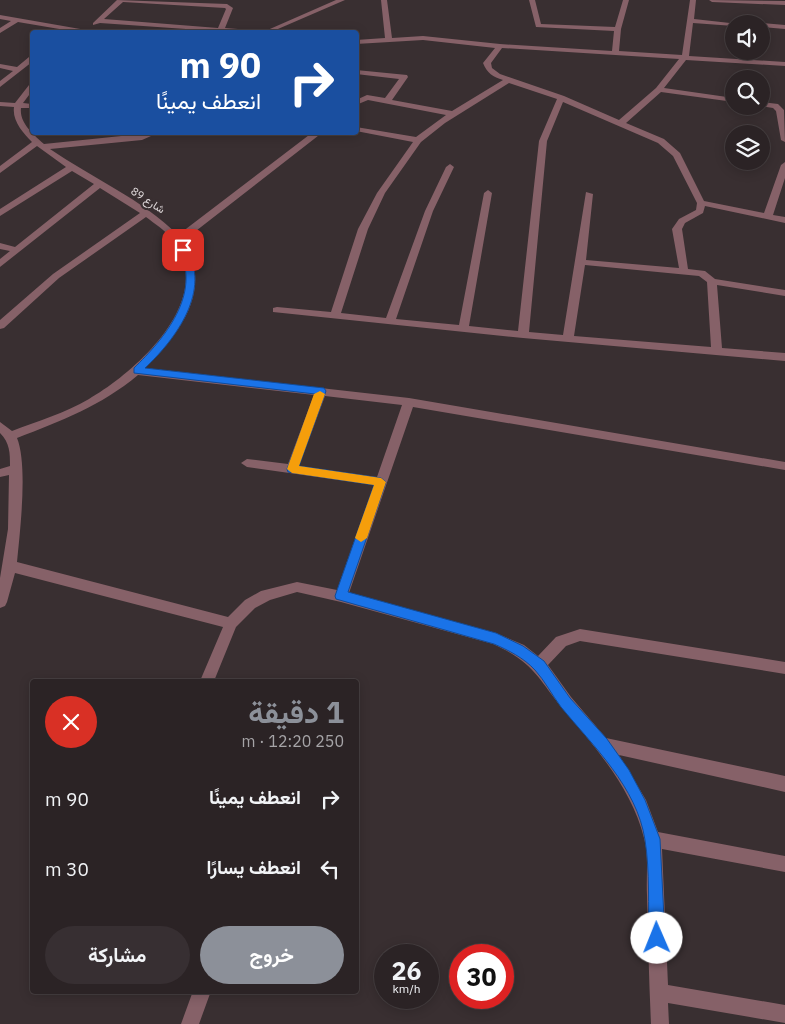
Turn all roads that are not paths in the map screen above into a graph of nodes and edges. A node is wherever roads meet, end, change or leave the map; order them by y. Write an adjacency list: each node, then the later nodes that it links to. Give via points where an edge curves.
1 (120, 0): 8 (street); 12 (street)
2 (342, 0): 21 (street)
3 (384, 0): 23 (street)
4 (532, 0): 17 (street, via 538,26)
5 (626, 0): 17 (street)
6 (693, 0): 13 (street)
7 (712, 0): 9 (street)
8 (219, 2): 20 (street, via 230,7)
9 (784, 4)
10 (0, 17): 11 (street)
11 (15, 20): 18 (street); 22 (street)
12 (99, 21): 19 (street); 20 (street)
13 (690, 21): 14 (street); 27 (street)
14 (725, 23)
15 (770, 26): 16 (street)
16 (785, 27)
17 (618, 29): 26 (street)
18 (62, 30)
19 (88, 30)
20 (215, 30)
21 (271, 30)
22 (0, 31)
23 (389, 39): 24 (street); 25 (street, via 431,38)
24 (359, 42)
25 (500, 46): 26 (street); 33 (street, via 487,63 489,69)
26 (615, 52): 27 (street)
27 (685, 57): 29 (street); 36 (street)
28 (30, 61): 31 (street)
29 (785, 64)
30 (0, 66): 31 (street)
31 (19, 70): 34 (street)
32 (359, 72): 39 (street, via 404,77)
33 (507, 81): 37 (street); 45 (street)
34 (0, 85)
35 (30, 90): 43 (street)
36 (659, 90): 38 (street); 46 (street)
37 (561, 98): 46 (street); 81 (street, via 543,140)
38 (725, 99)
39 (388, 100): 40 (street, via 367,97); 45 (street)
40 (359, 101)
41 (0, 104): 43 (street)
42 (770, 105): 53 (street, via 780,110)
43 (17, 106): 44 (street); 48 (street, شارع 89, via 17,116)
44 (30, 106)
45 (454, 114): 52 (street)
46 (622, 122): 63 (street, via 671,148)
47 (359, 130): 52 (street)
48 (30, 134)
49 (31, 135): 54 (street, شارع 89)
50 (149, 135): 54 (street)
51 (315, 135): 68 (street)
52 (418, 140): 77 (street, via 381,193 363,228)
53 (785, 140)
54 (40, 144): 56 (street, شارع 89); 58 (street)
55 (785, 165): 59 (street)
56 (72, 167): 60 (street, شارع 89); 65 (street)
57 (450, 167): 78 (street, via 429,211)
58 (0, 170)
59 (784, 178): 66 (street)
60 (100, 184): 64 (street, شارع 89); 70 (street)
61 (488, 193): 80 (street)
62 (589, 194): 71 (street)
63 (701, 203): 66 (street); 73 (street, via 700,211 677,229)
64 (146, 212): 68 (street, شارع 89); 79 (street, via 56,276)
65 (0, 213)
66 (768, 216): 67 (street)
67 (785, 220)
68 (178, 240): 85 (street, شارع 89, via 188,260 192,282 182,314 160,349)
69 (0, 246): 70 (street)
70 (16, 250): 72 (street)
71 (581, 262): 73 (street); 82 (street)
72 (0, 264)
73 (684, 271): 74 (street, via 702,273)
74 (712, 281): 75 (street); 83 (street)
75 (785, 294)
76 (276, 310): 77 (street)
77 (335, 316): 78 (street)
78 (390, 322): 80 (street)
79 (0, 326)
80 (463, 329): 81 (street)
81 (523, 335): 82 (street)
82 (568, 339): 83 (street)
83 (716, 351): 84 (street)
84 (785, 357)
85 (137, 370): 86 (street); 89 (street, شارع 89, via 103,396)
86 (321, 391): 87 (street); 93 (street)
87 (409, 402): 91 (street); 95 (street)
88 (0, 426): 89 (street)
89 (10, 436): 92 (street, via 16,451)
90 (247, 463): 93 (street)
91 (785, 466)
92 (16, 469): 94 (street); 96 (street)
93 (292, 469): 95 (street)
94 (0, 473)
95 (381, 482): 97 (street)
96 (10, 566): 98 (street); 99 (street)
97 (341, 596): 99 (street, via 297,587 278,591 250,604); 100 (street, via 496,639)
98 (0, 602)
99 (231, 623): 102 (street)
100 (539, 665): 101 (street, via 561,641 580,635); 103 (street)
101 (785, 668)
102 (208, 679)
103 (602, 744): 104 (street); 105 (street, via 624,775)
104 (785, 784)
105 (653, 839): 106 (street); 107 (street)
106 (785, 864)
107 (658, 992): 109 (street); 111 (street)
108 (201, 994): 110 (street)
109 (785, 1014)
110 (190, 1024)
111 (660, 1024)

